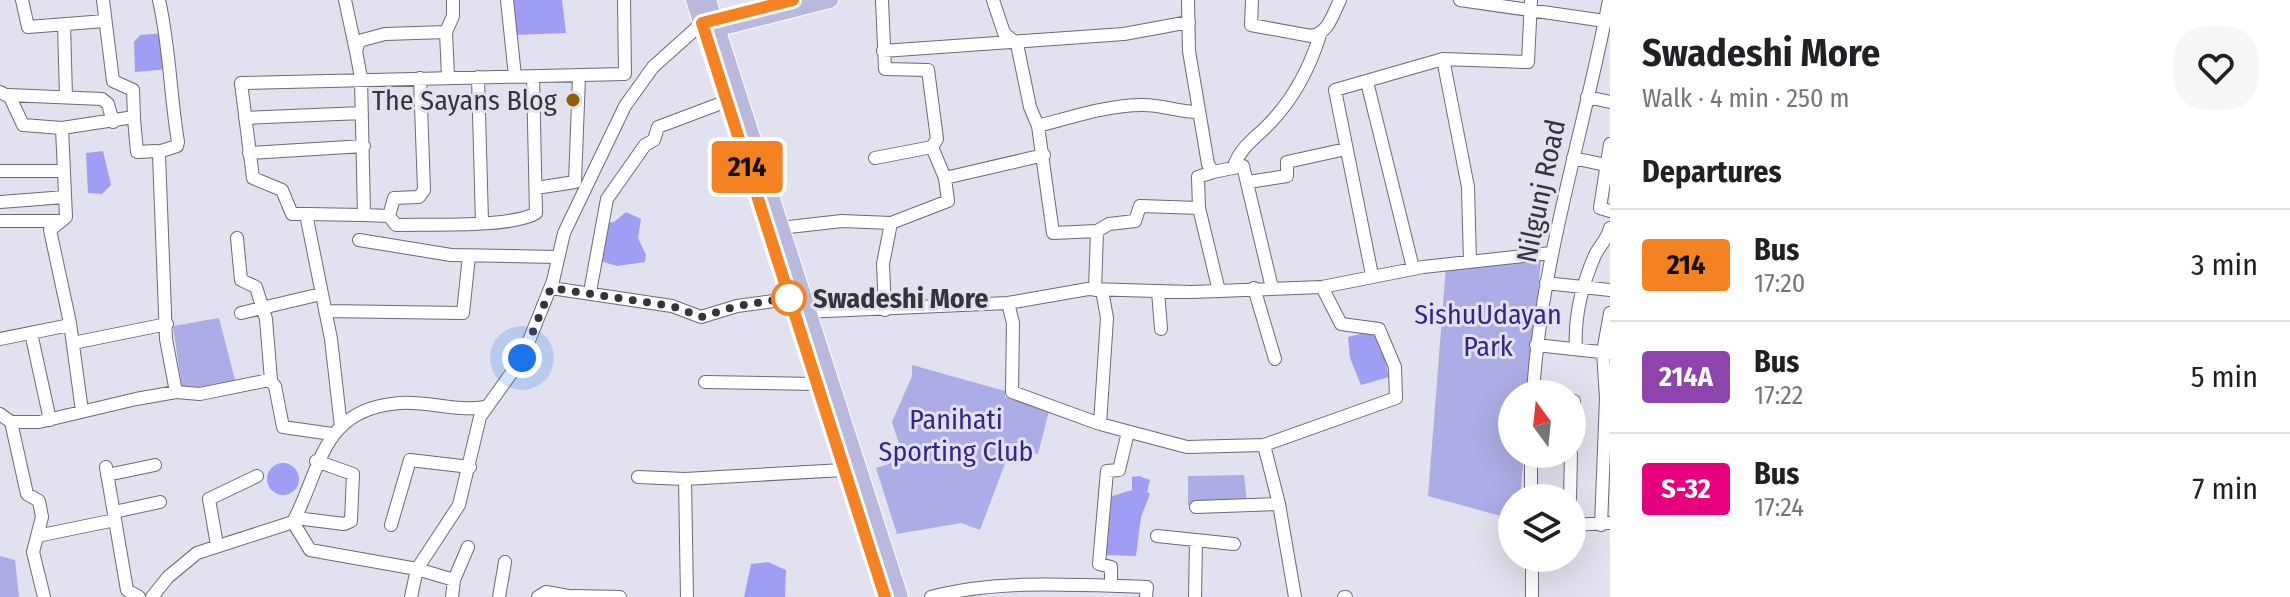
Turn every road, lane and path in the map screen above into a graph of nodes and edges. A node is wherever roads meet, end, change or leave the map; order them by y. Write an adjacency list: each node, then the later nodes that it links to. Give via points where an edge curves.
1 (22, 0): 24 (street, via 27,27)
2 (103, 0): 21 (street)
3 (159, 0): 56 (street, via 171,56 178,144)
4 (345, 0): 5 (street); 29 (street)
5 (353, 0)
6 (453, 0): 26 (street)
7 (507, 0): 33 (street)
8 (624, 0): 36 (street, via 625,74)
9 (694, 0): 25 (main road)
10 (708, 0): 25 (main road)
11 (793, 0): 25 (main road)
12 (830, 0): 25 (main road)
13 (882, 0): 30 (street)
14 (993, 0): 28 (street, via 1004,33)
15 (1188, 0): 23 (street)
16 (1252, 0): 27 (street, via 1251,25)
17 (1340, 0): 27 (street)
18 (1460, 0): 20 (street)
19 (1609, 0): 22 (street, Nilgunj Road)
20 (1531, 5): 22 (street); 31 (street, via 1528,62)
21 (105, 21): 24 (street); 48 (street, via 113,81 133,90)
22 (1605, 21): 42 (street, Nilgunj Road)
23 (1189, 22): 28 (street, via 1124,34); 45 (street)
24 (64, 24): 41 (street)
25 (707, 27): 43 (main road); 80 (main road); 87 (street, via 638,83)
26 (446, 32): 29 (street, via 367,36); 32 (street)
27 (1320, 35): 61 (street, via 1310,68 1272,121 1239,151)
28 (1012, 39): 30 (street); 50 (street)
29 (356, 51): 37 (street)
30 (883, 51): 54 (street, via 885,69 928,70 937,139)
31 (1443, 59): 39 (street); 88 (street, via 1466,174)
32 (448, 76): 34 (street); 38 (street)
33 (515, 76): 34 (street); 35 (street)
34 (478, 77): 78 (street)
35 (533, 77): 36 (street); 68 (street)
36 (579, 77): 68 (street, via 575,182)
37 (361, 78): 38 (street); 46 (street); 47 (street, via 244,82 240,88)
38 (420, 78): 75 (street, via 424,190 419,197 394,198)
39 (1367, 82): 55 (street, via 1335,90); 89 (street)
40 (4, 93): 41 (street); 51 (street, via 23,125)
41 (66, 97): 49 (street, via 102,99)
42 (1587, 97): 44 (street); 60 (street, Nilgunj Road)
43 (727, 101): 101 (street, via 658,127 654,140 621,177 607,199); 104 (main road)
44 (1610, 102)
45 (1198, 112): 50 (street, via 1139,105); 65 (street)
46 (362, 113): 47 (street); 53 (street)
47 (245, 118): 57 (street)
48 (134, 119): 49 (street); 56 (street, via 137,152)
49 (113, 122): 51 (street)
50 (1038, 126): 58 (street)
51 (62, 128): 64 (street)
52 (1610, 144): 62 (street)
53 (364, 146): 57 (street); 74 (street)
54 (932, 147): 59 (street); 66 (street)
55 (1346, 149): 67 (street, via 1287,162 1287,176); 90 (street)
56 (158, 152): 110 (street)
57 (249, 153): 73 (street, via 254,179 282,190 292,214)
58 (1044, 155): 66 (street); 82 (street, via 1053,233)
59 (875, 158)
60 (1573, 158): 62 (street); 85 (street, Nilgunj Road)
61 (1234, 166): 65 (street); 67 (street, via 1243,166)
62 (1608, 166): 72 (street, via 1600,208)
63 (0, 171): 64 (street)
64 (64, 171): 69 (street)
65 (1213, 172): 71 (street, via 1198,177)
66 (945, 178): 79 (street, via 946,203)
67 (1248, 182): 95 (street)
68 (536, 188): 78 (street, via 536,213)
69 (65, 197): 70 (street); 77 (street, via 66,217)
70 (0, 202)
71 (1199, 208): 82 (street, via 1140,206 1135,221); 100 (street)
72 (1610, 211)
73 (306, 214): 74 (street); 102 (street)
74 (364, 215): 75 (street)
75 (389, 216): 78 (street, via 396,225)
76 (0, 221): 77 (street)
77 (59, 221): 111 (street, via 50,230)
78 (482, 222)
79 (891, 223): 80 (street, via 842,221); 106 (street, via 883,264)
80 (780, 228): 104 (main road)
81 (1610, 228): 96 (street)
82 (1097, 231): 97 (street)
83 (237, 238): 105 (street, via 240,278 256,287)
84 (359, 240): 86 (street)
85 (1551, 253): 88 (street); 91 (street, Nilgunj Road)
86 (469, 256): 87 (street); 107 (street, via 463,313)
87 (557, 257): 93 (street)
88 (1470, 262): 89 (street)
89 (1413, 268): 90 (street)
90 (1372, 275): 92 (street)
91 (1546, 283): 96 (street); 116 (street, Nilgunj Road)
92 (1322, 287): 95 (street); 132 (street, via 1341,324 1379,329 1395,367 1396,398)
93 (551, 288): 101 (street); 125 (street, via 522,358)
94 (1254, 288): 95 (street); 100 (street); 119 (street)
95 (1272, 288)
96 (1583, 288): 98 (street); 117 (street)
97 (1098, 290): 99 (street); 103 (street); 129 (street, via 1107,318)
98 (1610, 290)
99 (1158, 291): 100 (street); 112 (street)
100 (1219, 291)
101 (590, 292): 104 (street, via 672,306 701,317 737,306)
102 (321, 294): 105 (street); 107 (street)
103 (1008, 303): 106 (street); 129 (street, via 1013,323 1012,392)
104 (798, 305): 106 (street); 123 (main road); 171 (main road)
105 (263, 307): 108 (street); 120 (street)
106 (885, 310)
107 (325, 311): 130 (street)
108 (241, 313)
109 (1610, 313): 118 (street)
110 (167, 324): 115 (street); 124 (street)
111 (70, 325): 113 (street); 115 (street)
112 (1161, 329)
113 (31, 333): 114 (street); 128 (street)
114 (0, 339)
115 (73, 343): 126 (street)
116 (1536, 345): 117 (street); 121 (street, Nilgunj Road)
117 (1576, 348): 118 (street)
118 (1606, 352): 145 (street)
119 (1275, 359)
120 (271, 380): 124 (street, via 200,394); 130 (street, via 283,427)
121 (1534, 380)
122 (705, 382): 123 (street)
123 (816, 384): 136 (main road)
124 (176, 392): 126 (street)
125 (485, 407): 130 (street, via 455,410 399,403 375,408); 135 (street)
126 (82, 411): 128 (street)
127 (6, 418): 128 (street); 148 (street, via 27,494 39,501)
128 (50, 420)
129 (1100, 424): 131 (street)
130 (337, 430): 133 (street)
131 (1128, 432): 132 (street, via 1187,447); 158 (street, via 1119,470 1107,471 1099,564 1111,567)
132 (1264, 445): 141 (street)
133 (316, 461): 144 (street); 144 (street, via 353,474 351,521)
134 (155, 465): 143 (street, via 107,471)
135 (470, 467): 146 (street, via 410,460); 155 (street, via 459,505)
136 (843, 470): 139 (street); 170 (main road)
137 (257, 476): 152 (street, via 209,499)
138 (638, 477): 139 (street)
139 (685, 479): 169 (street)
140 (160, 502): 143 (street)
141 (1279, 504): 142 (street); 175 (street)
142 (1196, 507)
143 (114, 516): 148 (street); 161 (street, via 127,590)
144 (294, 520): 152 (street); 155 (street, via 310,550)
145 (1606, 524): 147 (street)
146 (391, 525)
147 (1586, 525)
148 (37, 536): 160 (street, via 34,556)
149 (1157, 536): 150 (street)
150 (1196, 540): 151 (street); 174 (street)
151 (1234, 544)
152 (217, 545): 162 (street, via 186,561)
153 (468, 547): 157 (street)
154 (505, 562): 165 (street)
155 (417, 569): 157 (street); 163 (street)
156 (1532, 572): 176 (street)
157 (454, 580): 164 (street)
158 (1111, 586): 159 (street); 173 (street, via 1147,587)
159 (1022, 592): 172 (street, via 985,588)
160 (44, 597)
161 (139, 597)
162 (152, 597)
163 (411, 597)
164 (452, 597)
165 (499, 597)
166 (538, 597): 167 (street, via 546,592)
167 (574, 597): 168 (street)
168 (620, 597)
169 (687, 597)
170 (885, 597)
171 (900, 597)
172 (931, 597)
173 (1146, 597)
174 (1195, 597)
175 (1295, 597)
176 (1532, 597)

